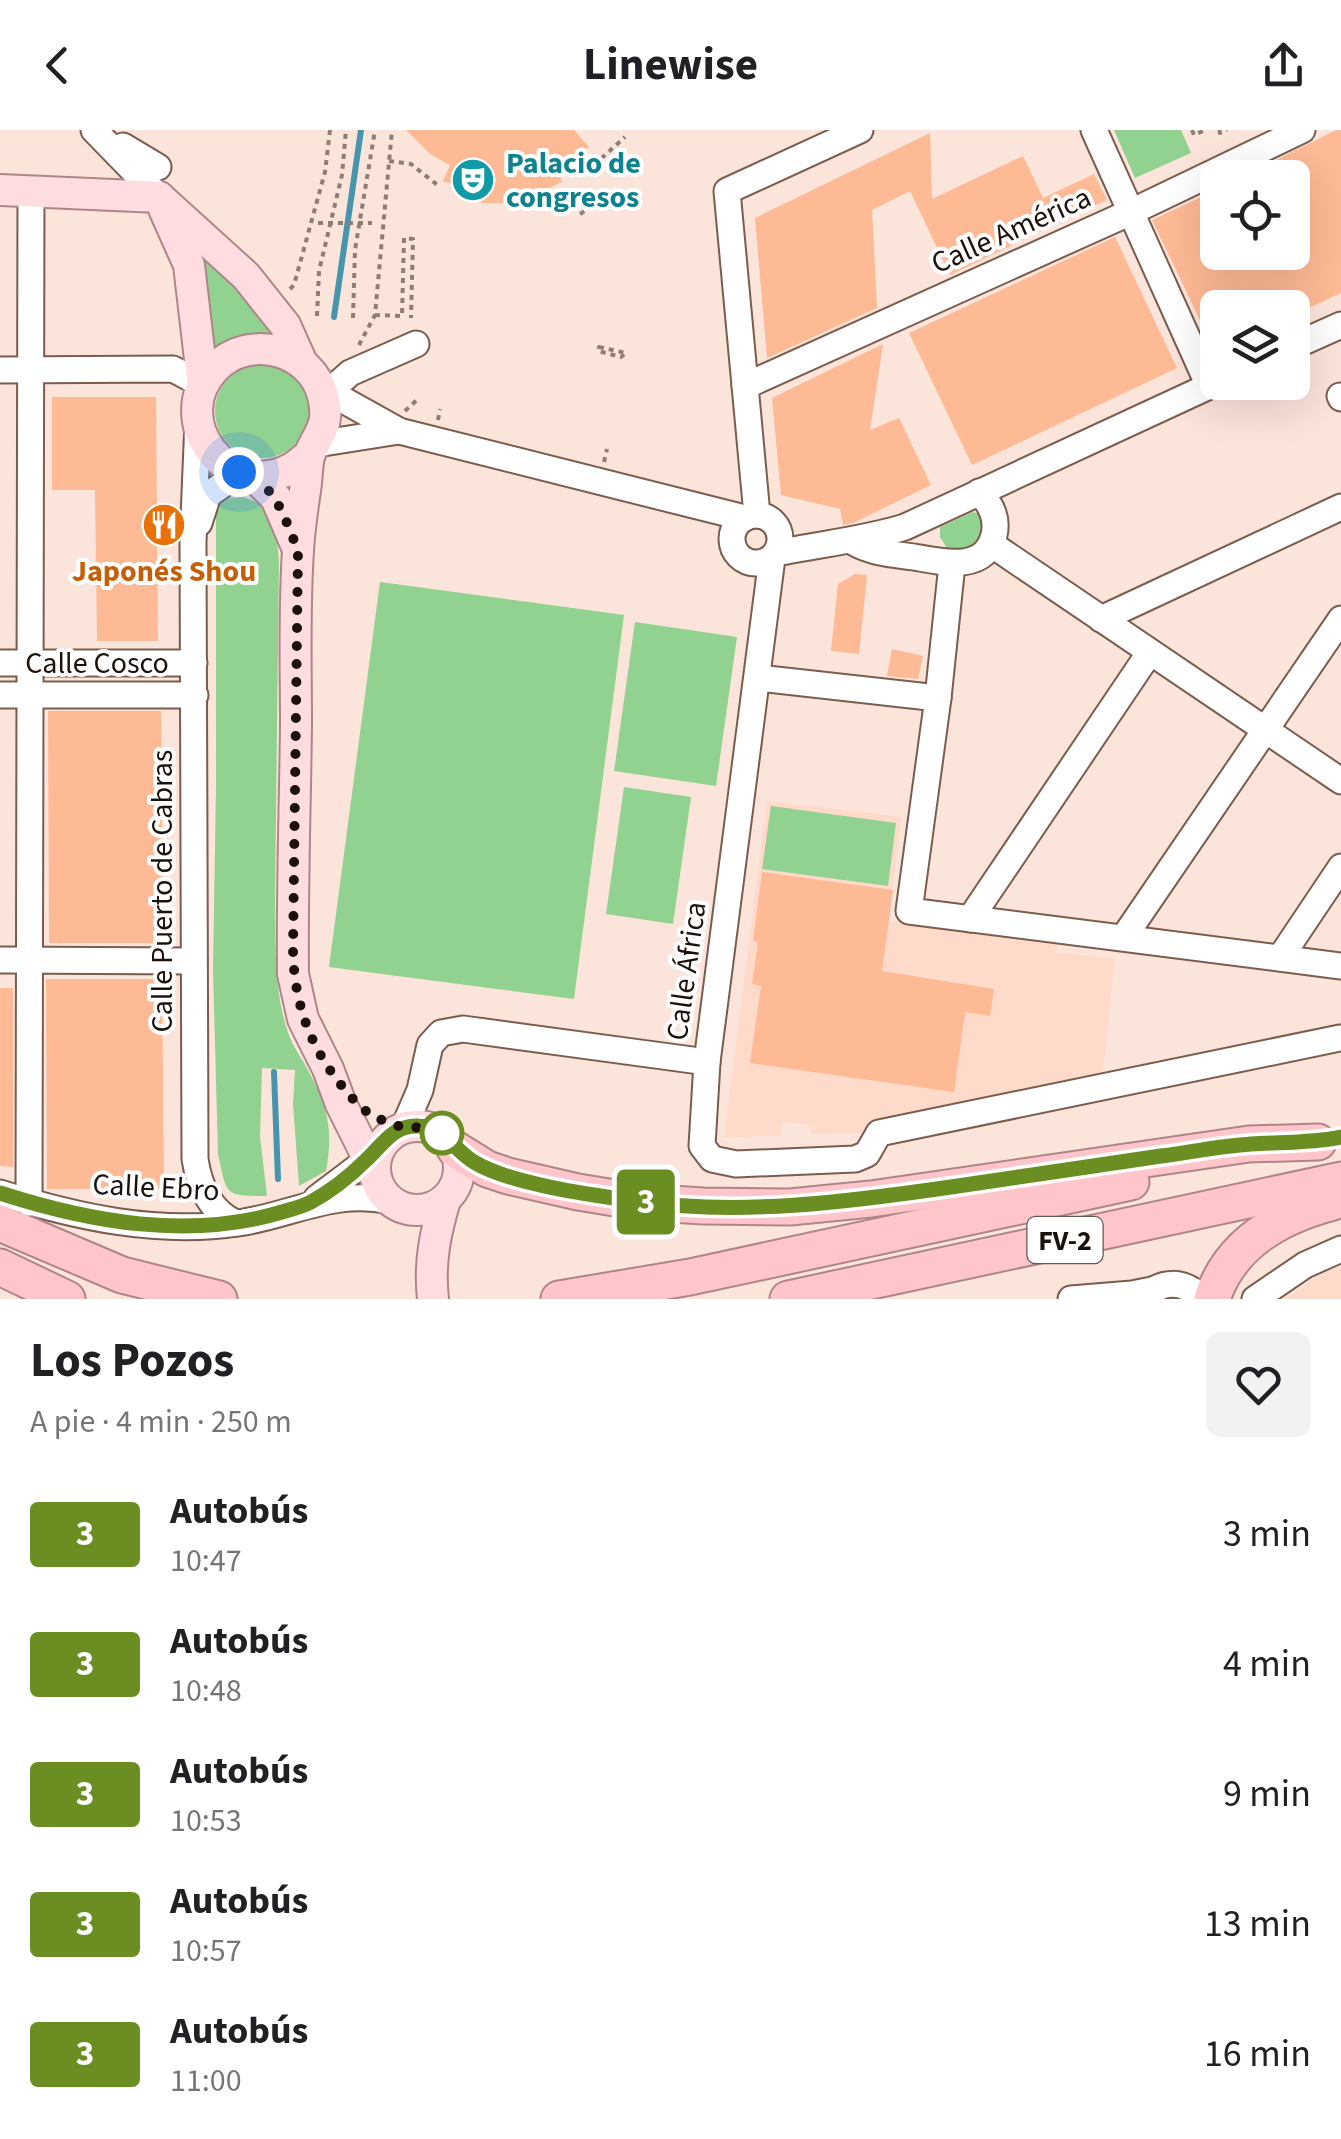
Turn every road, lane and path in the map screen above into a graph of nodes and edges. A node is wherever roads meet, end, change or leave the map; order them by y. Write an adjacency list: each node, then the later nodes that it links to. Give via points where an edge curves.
1 (96, 130): 16 (street)
2 (330, 130): 26 (path)
3 (346, 130): 29 (path)
4 (375, 130): 30 (path, via 355,250)
5 (392, 130): 14 (path)
6 (860, 130): 41 (street, via 727,191)
7 (1094, 130): 23 (street)
8 (1192, 130): 9 (path)
9 (1205, 130)
10 (1219, 130): 11 (path)
11 (1228, 130)
12 (1302, 130): 23 (street, Calle América)
13 (625, 137): 15 (path)
14 (389, 161): 17 (path, via 411,164); 25 (path)
15 (594, 165)
16 (159, 182): 19 (main road); 39 (main road, via 246,276); 40 (main road, via 188,265)
17 (440, 186)
18 (0, 190): 19 (main road)
19 (31, 190): 38 (street)
20 (580, 191): 21 (path)
21 (570, 196)
22 (588, 209): 24 (path)
23 (1131, 212): 36 (street); 41 (street, Calle América)
24 (580, 214)
25 (384, 222): 26 (path, bridge); 28 (path)
26 (311, 223): 27 (path, via 294,285)
27 (283, 297)
28 (374, 315): 31 (path, via 402,316 404,238 413,238); 39 (path)
29 (317, 316)
30 (353, 318)
31 (411, 318)
32 (1341, 325): 33 (street)
33 (1310, 340)
34 (416, 344): 39 (street)
35 (599, 347): 35 (path, via 621,357 626,353)
36 (1200, 357)
37 (0, 370): 38 (street)
38 (30, 370): 40 (street, via 173,368); 66 (street)
39 (322, 378): 40 (main road, via 286,353 266,348 229,357); 44 (street); 46 (main road, via 325,412)
40 (203, 386): 45 (main road)
41 (746, 386): 54 (street)
42 (1200, 390): 49 (street)
43 (419, 398): 44 (path)
44 (404, 420): 46 (street); 52 (street)
45 (198, 421): 50 (main road, via 211,452); 57 (street, Calle Puerto de Cabras)
46 (314, 449): 50 (main road, via 284,472); 59 (main road)
47 (607, 449): 48 (path)
48 (604, 463)
49 (1022, 473): 51 (street); 55 (street)
50 (246, 474): 57 (street, Calle Puerto de Cabras, via 208,495); 59 (main road, via 276,498)
51 (979, 492): 55 (street, via 993,509); 56 (street, via 905,527)
52 (672, 500): 54 (street); 58 (street)
53 (1341, 507): 62 (street)
54 (759, 519): 56 (street); 58 (street, via 735,528); 60 (street, via 781,538)
55 (993, 532): 61 (street, via 982,554); 62 (street)
56 (846, 539): 60 (street); 61 (street, via 868,550)
57 (193, 542): 67 (street, Calle Puerto de Cabras)
58 (732, 543): 60 (street, via 738,556)
59 (298, 550): 85 (main road, via 293,974 303,1019)
60 (767, 558): 68 (street, Calle África)
61 (952, 564): 72 (street)
62 (1100, 618): 64 (street)
63 (1341, 619): 73 (street)
64 (1150, 652): 73 (street); 76 (street)
65 (0, 662): 66 (street, Calle Cosco)
66 (30, 663): 67 (street, Calle Cosco); 70 (street)
67 (194, 663): 71 (street, Calle Puerto de Cabras)
68 (758, 678): 72 (street); 84 (street, Calle África)
69 (0, 695): 70 (street, Calle Cosco)
70 (30, 695): 71 (street, Calle Cosco); 80 (street)
71 (195, 695): 81 (street, Calle Puerto de Cabras)
72 (938, 698): 76 (street, via 909,911)
73 (1266, 730): 74 (street); 77 (street)
74 (1341, 781)
75 (1341, 867): 78 (street)
76 (970, 919): 77 (street)
77 (1124, 938): 78 (street)
78 (1280, 958): 82 (street)
79 (0, 960): 80 (street)
80 (30, 960): 81 (street); 96 (street)
81 (194, 960): 89 (street, Calle Puerto de Cabras)
82 (1341, 966)
83 (1340, 1038): 84 (street, Calle África, via 879,1133 867,1154 855,1159 736,1164 712,1159 702,1146)
84 (707, 1062): 90 (street, via 463,1029 440,1032)
85 (328, 1069): 86 (main road); 90 (main road, via 373,1116)
86 (341, 1104): 90 (main road); 92 (street, via 344,1144)
87 (1329, 1140): 88 (highway, via 1250,1144 790,1208 639,1202 578,1192 487,1170); 107 (highway, FV-2)
88 (455, 1148): 90 (main road, via 435,1129 416,1125); 94 (main road, via 460,1172)
89 (195, 1159): 99 (street, Calle Puerto de Cabras, via 208,1198); 100 (street)
90 (387, 1169): 92 (street, Calle Ebro); 94 (main road, via 426,1210); 97 (street, Calle Ebro, via 373,1197); 103 (main road)
91 (1341, 1180): 108 (highway, FV-2)
92 (336, 1184): 97 (street, Calle Ebro)
93 (0, 1193): 96 (street, Calle Ebro)
94 (446, 1200): 103 (main road, via 433,1242)
95 (1341, 1200): 111 (highway, via 1275,1222 1237,1252)
96 (29, 1203): 100 (street, Calle Ebro, via 129,1223)
97 (309, 1204): 99 (street, Calle Ebro)
98 (0, 1222): 106 (highway, via 122,1276)
99 (236, 1224): 100 (street, Calle Ebro)
100 (187, 1226)
101 (1341, 1249): 112 (street)
102 (0, 1267): 105 (highway)
103 (432, 1286)
104 (1147, 1294): 109 (street); 110 (street, via 1177,1284)
105 (66, 1299)
106 (219, 1299)
107 (559, 1299)
108 (788, 1299)
109 (1072, 1299)
110 (1202, 1299)
111 (1212, 1299)
112 (1255, 1299)

